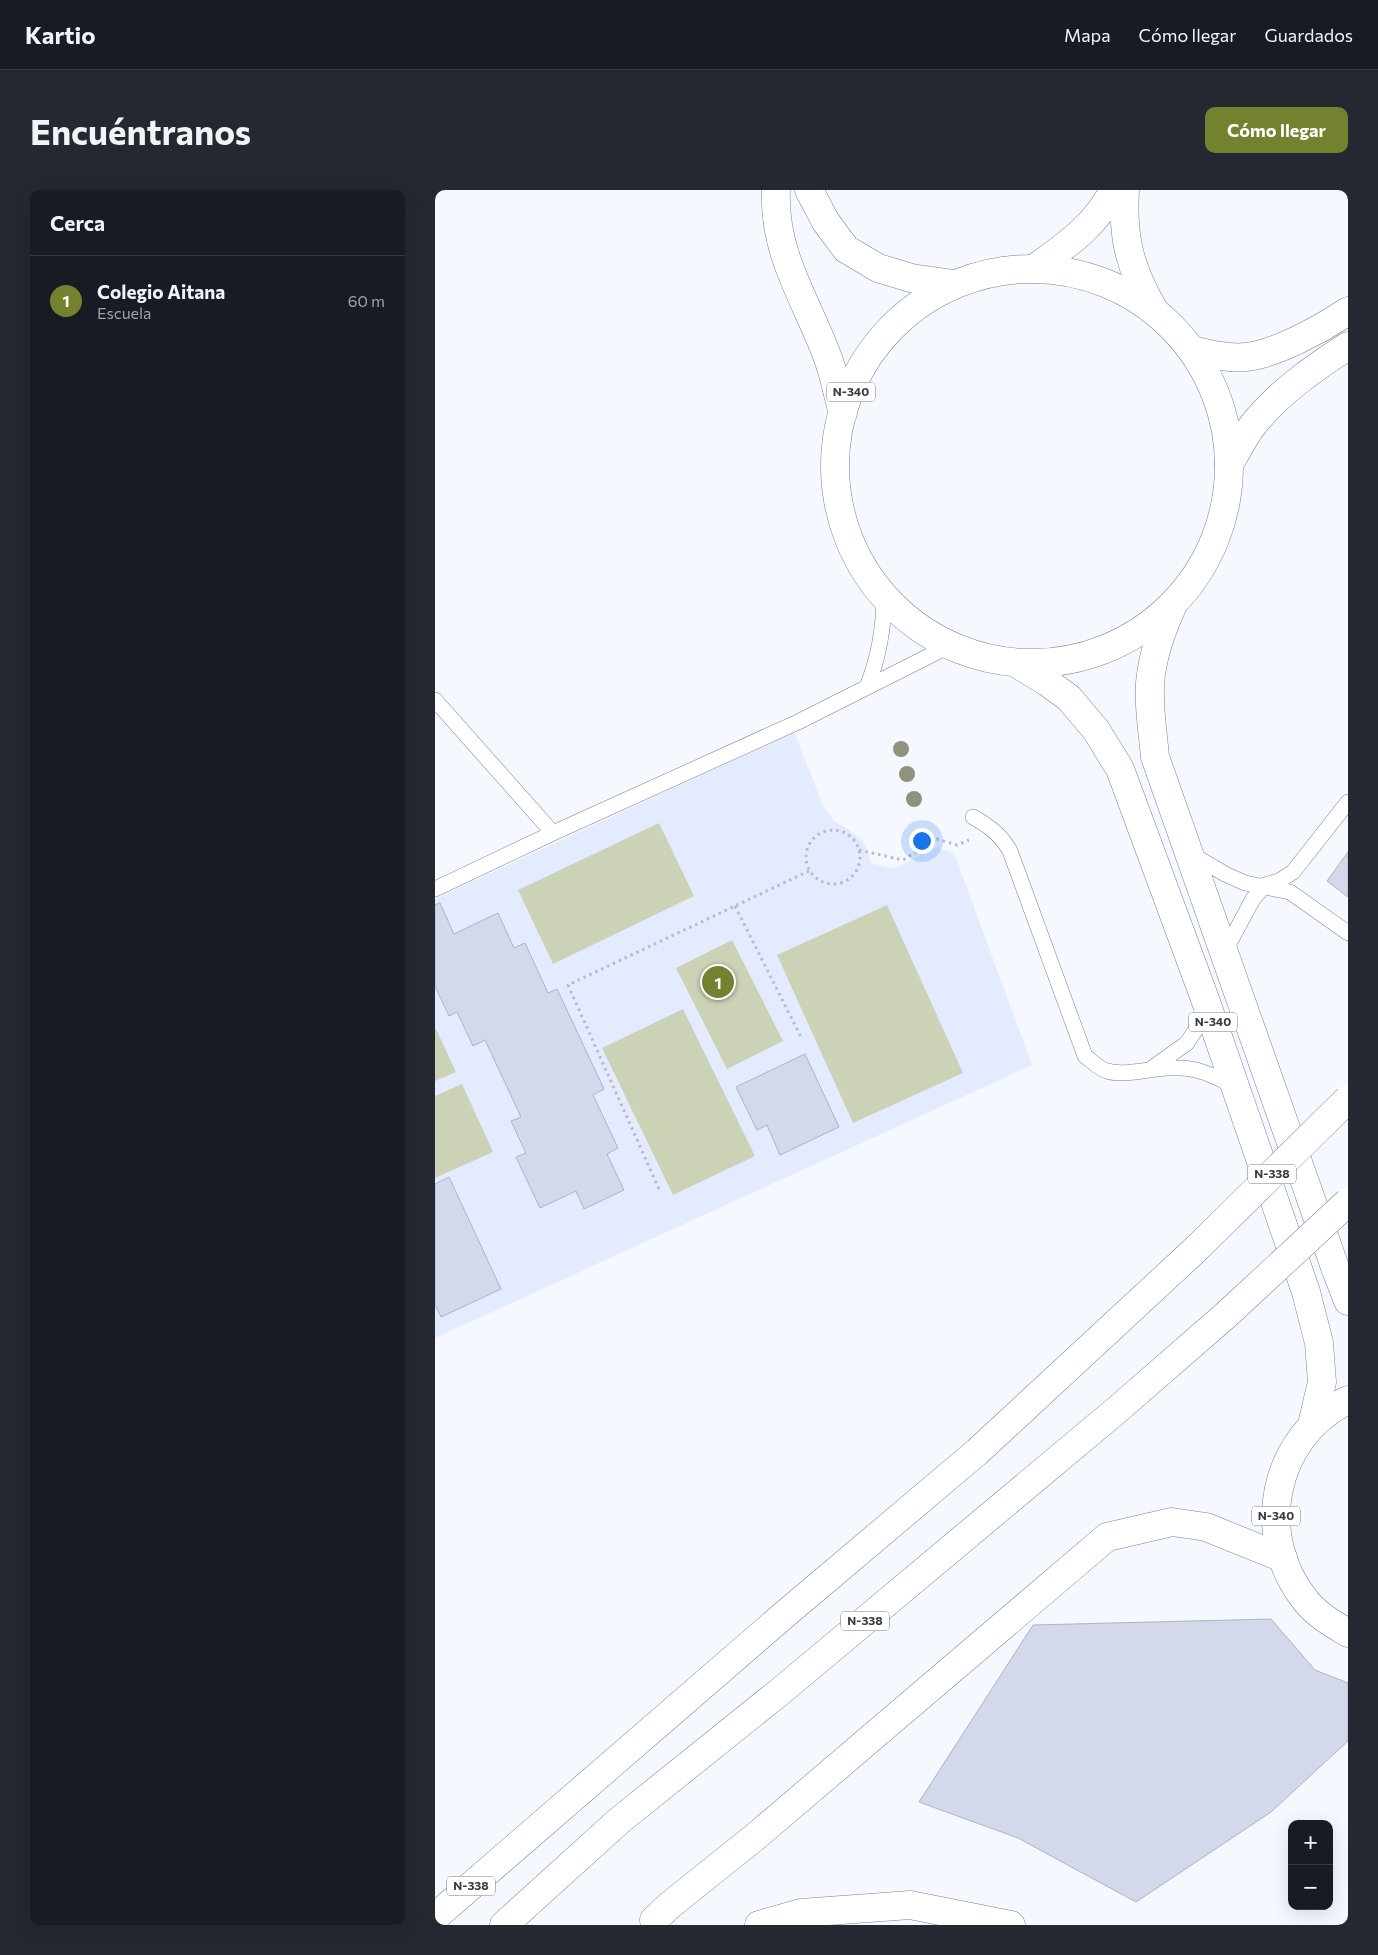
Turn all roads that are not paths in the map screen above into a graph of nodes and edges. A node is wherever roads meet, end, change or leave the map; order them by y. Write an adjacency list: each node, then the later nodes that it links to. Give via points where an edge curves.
1 (776, 190): 11 (main road, N-340, via 779,236 792,276 827,355)
2 (809, 190): 6 (main road, N-340, via 846,250 878,268 911,278)
3 (1114, 190): 5 (main road, via 1087,229)
4 (1125, 190): 7 (main road, via 1123,220 1128,250 1139,284)
5 (1035, 268): 6 (main road, N-340, via 981,275); 7 (main road, N-340, via 1067,271 1098,279 1127,292)
6 (955, 284): 11 (main road, N-340, via 916,306 884,336 859,372)
7 (1153, 310): 10 (main road, N-340)
8 (1348, 311): 10 (main road, via 1279,348 1246,357)
9 (1348, 346): 12 (main road, via 1285,393 1253,425)
10 (1192, 350): 12 (main road, N-340, via 1212,386 1225,424)
11 (843, 413): 13 (main road, N-340, via 836,451 837,490 845,528 861,563)
12 (1229, 464): 14 (main road, N-340, via 1226,503 1215,540 1198,574)
13 (884, 595): 15 (main road, N-340, via 903,615); 17 (lane, via 877,664)
14 (1174, 604): 16 (main road, N-340, via 1117,644 1084,656 1049,663); 22 (main road, N-340, via 1161,633 1150,676 1151,716 1155,757)
15 (951, 645): 16 (main road, N-340, via 982,656); 17 (lane)
16 (1015, 662): 27 (main road, N-340, via 1069,698 1096,730 1121,769)
17 (867, 687): 21 (lane, via 798,722)
18 (435, 700): 21 (lane)
19 (1348, 802): 23 (lane, via 1293,872)
20 (973, 817): 28 (lane, via 1003,839 1010,851 1085,1056 1106,1071 1128,1073)
21 (553, 833): 24 (lane)
22 (1190, 854): 23 (lane, via 1225,874); 26 (main road, N-340)
23 (1265, 885): 25 (lane, via 1290,892); 26 (lane, via 1253,899)
24 (435, 889)
25 (1348, 933)
26 (1225, 951): 32 (main road, N-340)
27 (1205, 999): 28 (lane, via 1198,1026 1187,1043); 29 (main road, N-340)
28 (1151, 1068): 29 (lane, via 1195,1069)
29 (1235, 1086): 34 (main road, N-340, via 1306,1292 1319,1343 1322,1382)
30 (1348, 1099): 37 (main road, N-338, bridge, via 1195,1250 977,1452)
31 (1348, 1202): 39 (main road, N-338, bridge, via 1226,1316 1118,1409 782,1690 620,1820)
32 (1348, 1301)
33 (1348, 1400): 34 (main road, N-340)
34 (1312, 1425): 35 (main road, N-340, via 1293,1451 1280,1480 1275,1512 1278,1544)
35 (1283, 1558): 36 (main road, N-340, via 1306,1601 1330,1623); 38 (main road, via 1206,1527 1172,1522 1107,1537 755,1838)
36 (1348, 1633)
37 (435, 1917)
38 (654, 1920)
39 (504, 1925)
40 (759, 1925): 41 (main road, via 801,1913 910,1905)
41 (1011, 1925)

